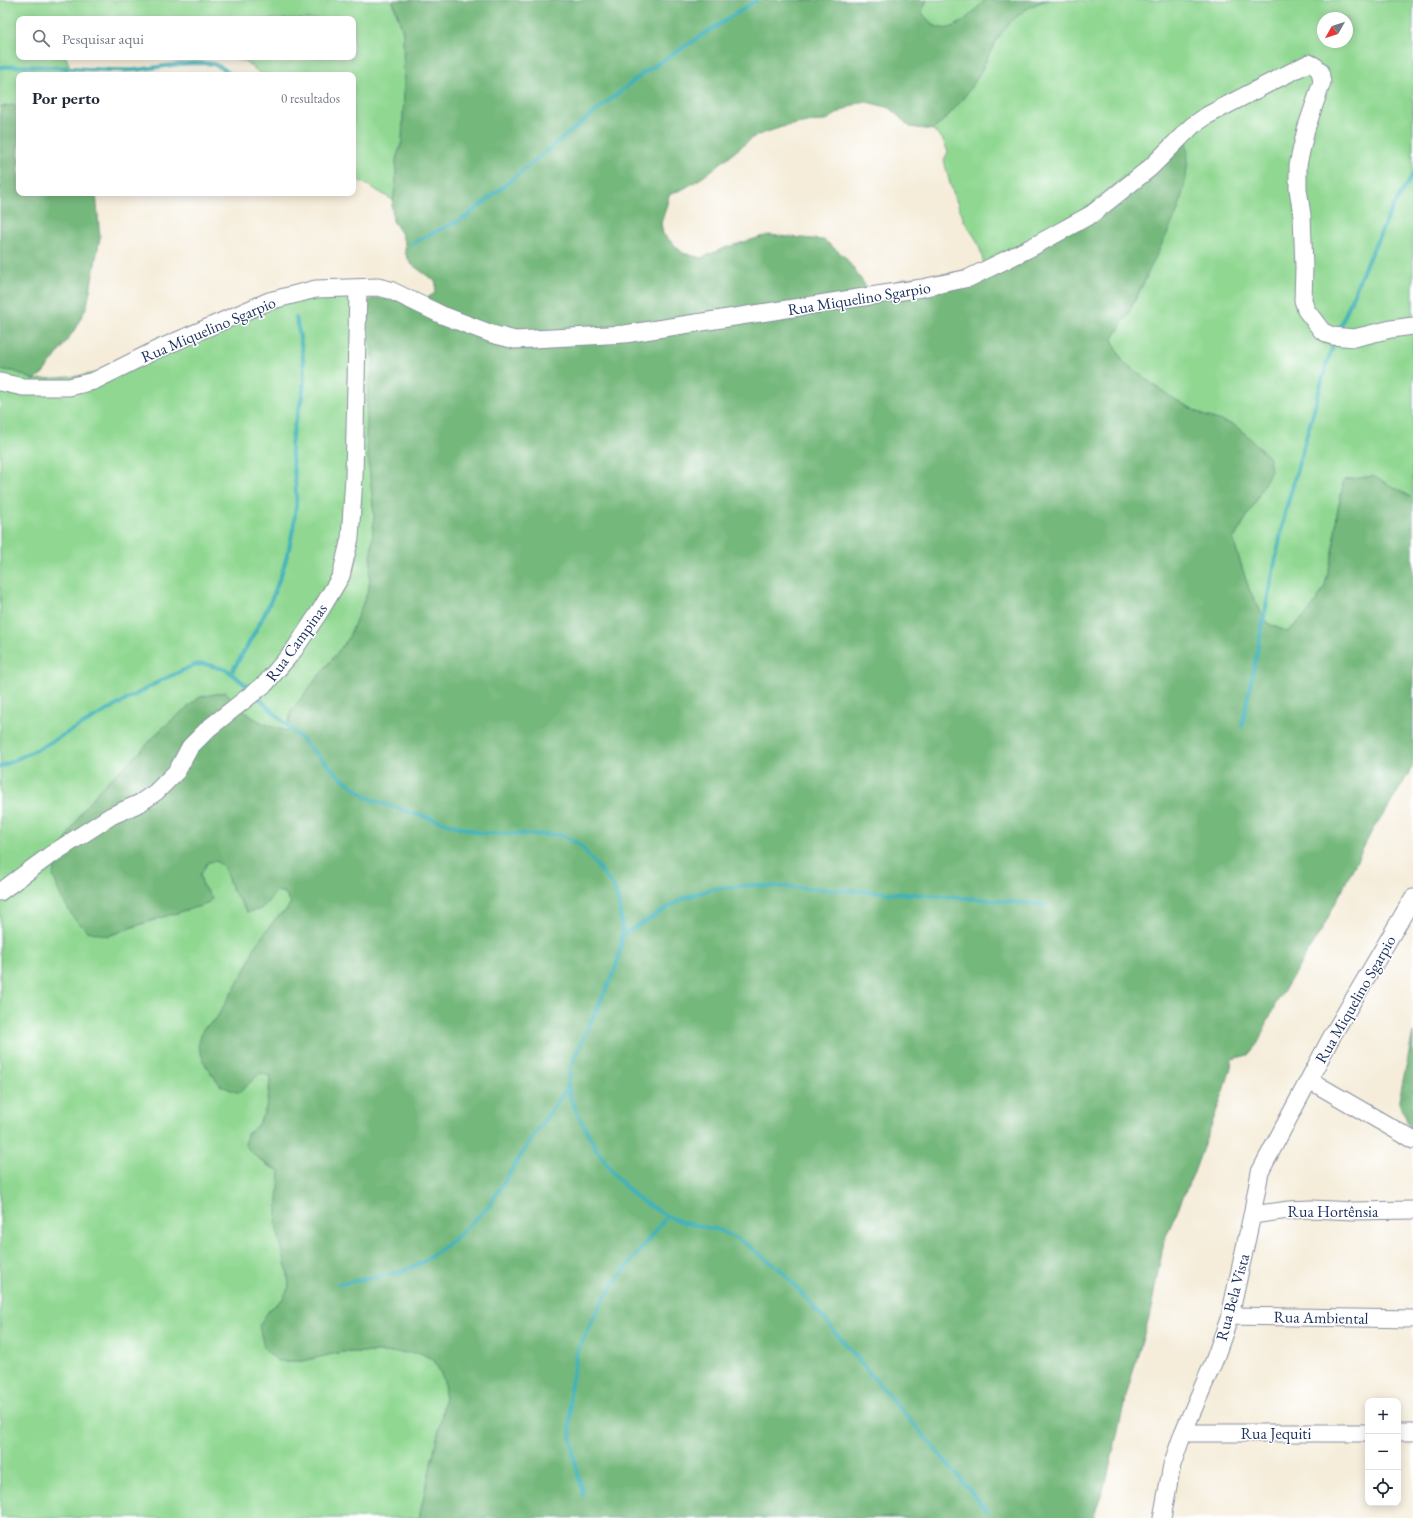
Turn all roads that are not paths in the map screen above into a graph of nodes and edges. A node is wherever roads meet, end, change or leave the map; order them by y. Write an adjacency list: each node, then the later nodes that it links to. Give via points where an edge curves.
1 (358, 288): 2 (street, Rua Miquelino Sgarpio, via 378,287 390,290 442,315 515,340 625,334 862,298 969,278 1092,214 1150,168 1192,126 1208,115 1309,63 1320,72 1322,82 1306,129 1298,165 1304,268 1303,300 1306,310 1322,331 1332,336 1354,338); 3 (street, Rua Miquelino Sgarpio, via 316,289 269,301 156,350 94,381 69,388 23,387); 4 (street, Rua Campinas, via 355,462 350,538 341,576 334,588 294,650 266,684 209,728 190,748 177,771 156,792 140,803 111,816 49,856)
2 (1413, 326)
3 (0, 382)
4 (0, 892)
5 (1413, 898): 6 (street, Rua Miquelino Sgarpio)
6 (1309, 1080): 7 (street); 9 (street, Rua Bela Vista, via 1260,1172)
7 (1413, 1140)
8 (1413, 1210): 9 (street, Rua Hortênsia, via 1311,1209)
9 (1252, 1215): 10 (street, Rua Bela Vista)
10 (1230, 1316): 11 (street, Rua Ambiental); 14 (street, Rua Bela Vista)
11 (1413, 1319)
12 (1401, 1432): 13 (street)
13 (1413, 1432)
14 (1183, 1433): 15 (street, Rua Jequiti); 16 (street, Rua Bela Vista, via 1172,1465)
15 (1365, 1433)
16 (1162, 1518)

